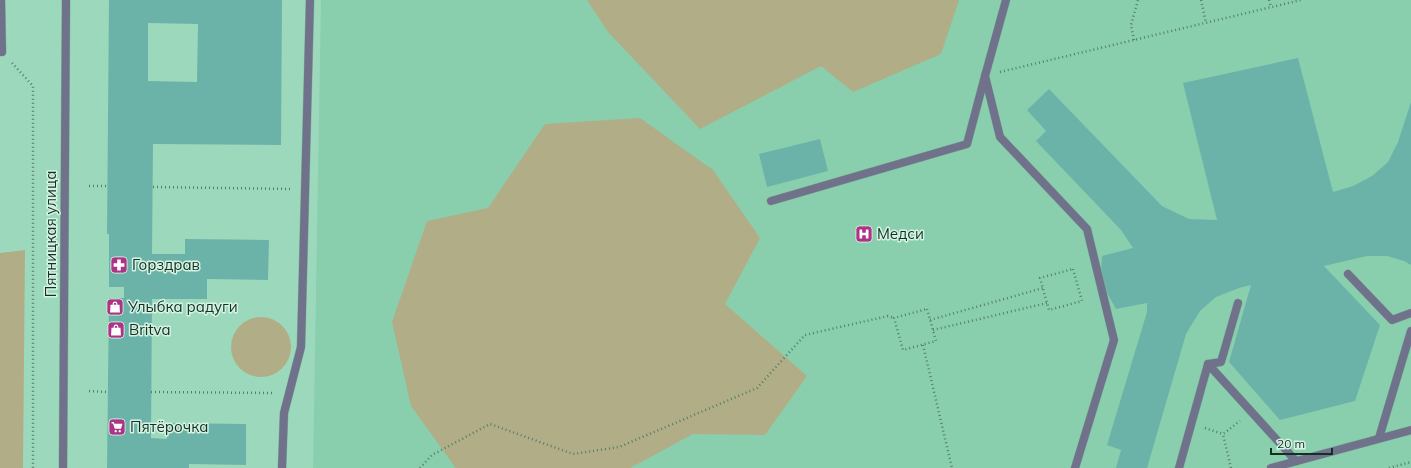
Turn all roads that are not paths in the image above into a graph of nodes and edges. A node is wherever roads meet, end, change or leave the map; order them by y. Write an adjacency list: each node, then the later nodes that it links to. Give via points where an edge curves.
1 (1, 0): 5 (street)
2 (66, 0): 16 (street, Пятницкая улица)
3 (310, 0): 17 (street, via 301,347 284,413)
4 (1006, 0): 6 (street)
5 (1, 52)
6 (985, 76): 7 (street, via 967,144); 18 (street, via 1000,137 1087,228 1114,340)
7 (771, 201)
8 (1348, 274): 10 (street, via 1392,320)
9 (1238, 303): 12 (street, via 1220,362)
10 (1411, 314)
11 (1411, 331): 14 (street)
12 (1208, 364): 15 (street); 19 (street)
13 (1411, 430): 14 (street)
14 (1379, 438): 15 (street)
15 (1296, 461): 20 (street)
16 (64, 468)
17 (282, 468)
18 (1075, 468)
19 (1179, 468)
20 (1271, 468)

